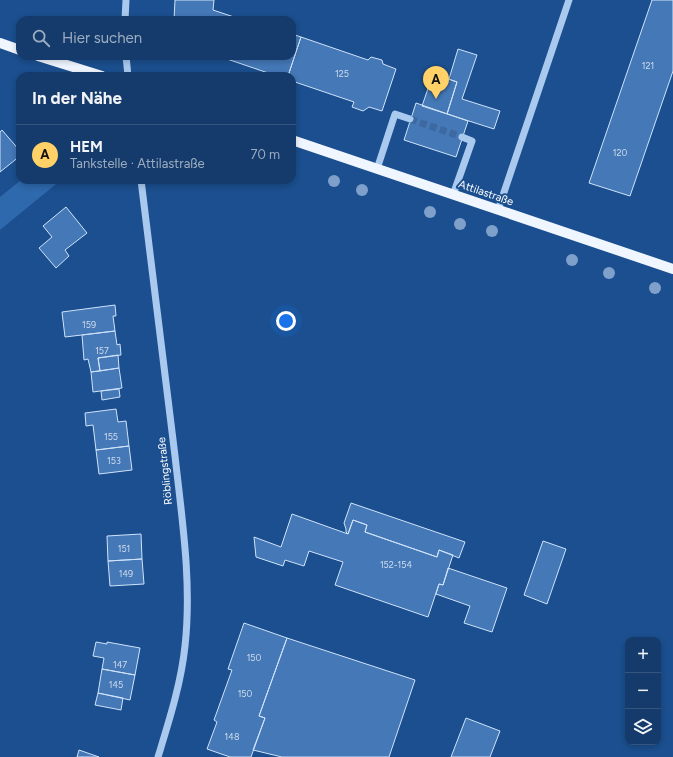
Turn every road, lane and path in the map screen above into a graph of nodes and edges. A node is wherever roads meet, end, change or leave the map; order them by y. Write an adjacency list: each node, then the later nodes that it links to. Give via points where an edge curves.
1 (126, 0): 3 (street)
2 (569, 0): 16 (street)
3 (125, 16)
4 (0, 43): 5 (main road)
5 (16, 49)
6 (51, 60): 8 (main road)
7 (126, 60): 9 (street)
8 (89, 72)
9 (128, 72)
10 (410, 119): 13 (street, via 395,114)
11 (462, 137): 15 (street, via 472,141)
12 (296, 141): 13 (main road, Attilastraße)
13 (377, 169): 15 (main road, Attilastraße)
14 (141, 184): 18 (street, Röblingstraße, via 187,576 185,647 176,693)
15 (453, 195): 16 (main road, Attilastraße)
16 (498, 210): 17 (main road, Attilastraße)
17 (673, 270)
18 (158, 757)

